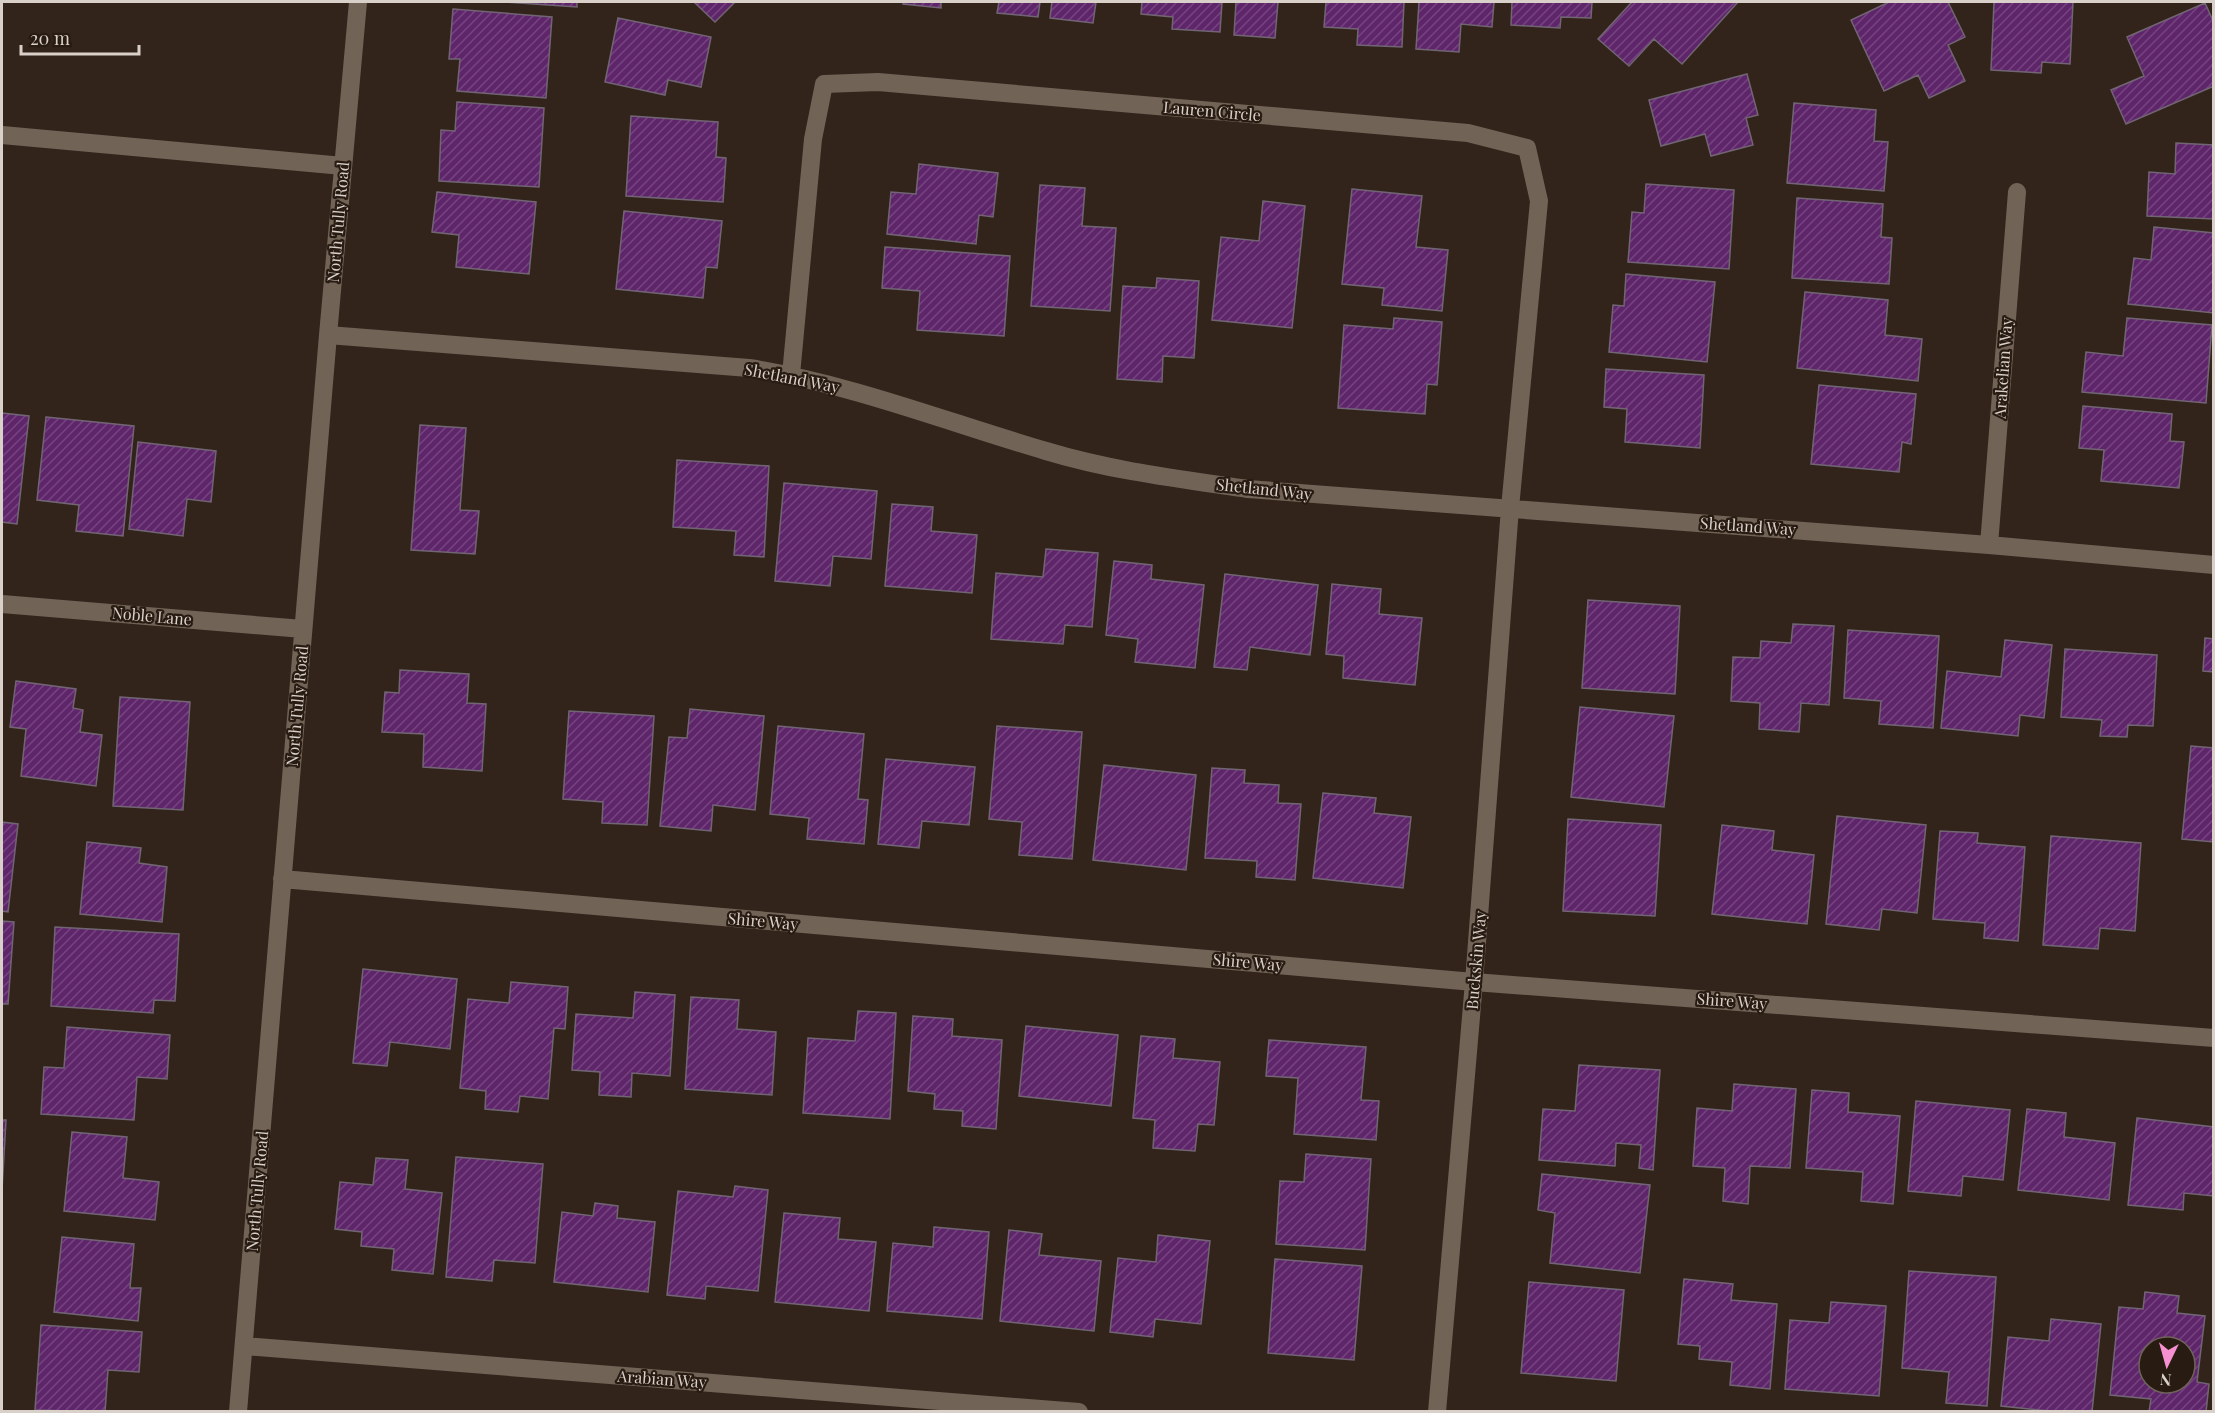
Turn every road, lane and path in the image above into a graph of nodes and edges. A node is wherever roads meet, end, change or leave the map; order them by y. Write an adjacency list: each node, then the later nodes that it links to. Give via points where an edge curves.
1 (358, 2): 3 (street, North Tully Road)
2 (2, 135): 3 (street)
3 (343, 166): 5 (street, North Tully Road)
4 (2017, 192): 8 (street, Arakelian Way)
5 (328, 335): 6 (street, Shetland Way, via 748,368); 11 (street, North Tully Road)
6 (791, 375): 7 (street, Shetland Way, via 857,391 1049,452 1145,474 1248,489); 7 (street, Lauren Circle, via 813,139 824,84 878,82 1468,133 1527,148 1539,201)
7 (1510, 508): 8 (street, Shetland Way); 13 (street, Buckskin Way)
8 (1989, 545): 9 (street, Shetland Way)
9 (2214, 566)
10 (2, 603): 11 (street, Noble Lane)
11 (303, 629): 12 (street, North Tully Road)
12 (282, 879): 13 (street, Shire Way); 15 (street, North Tully Road)
13 (1474, 982): 14 (street, Shire Way); 18 (street, Buckskin Way)
14 (2214, 1038)
15 (244, 1346): 16 (street, North Tully Road); 17 (street, Arabian Way)
16 (238, 1412)
17 (1079, 1412)
18 (1437, 1412)

